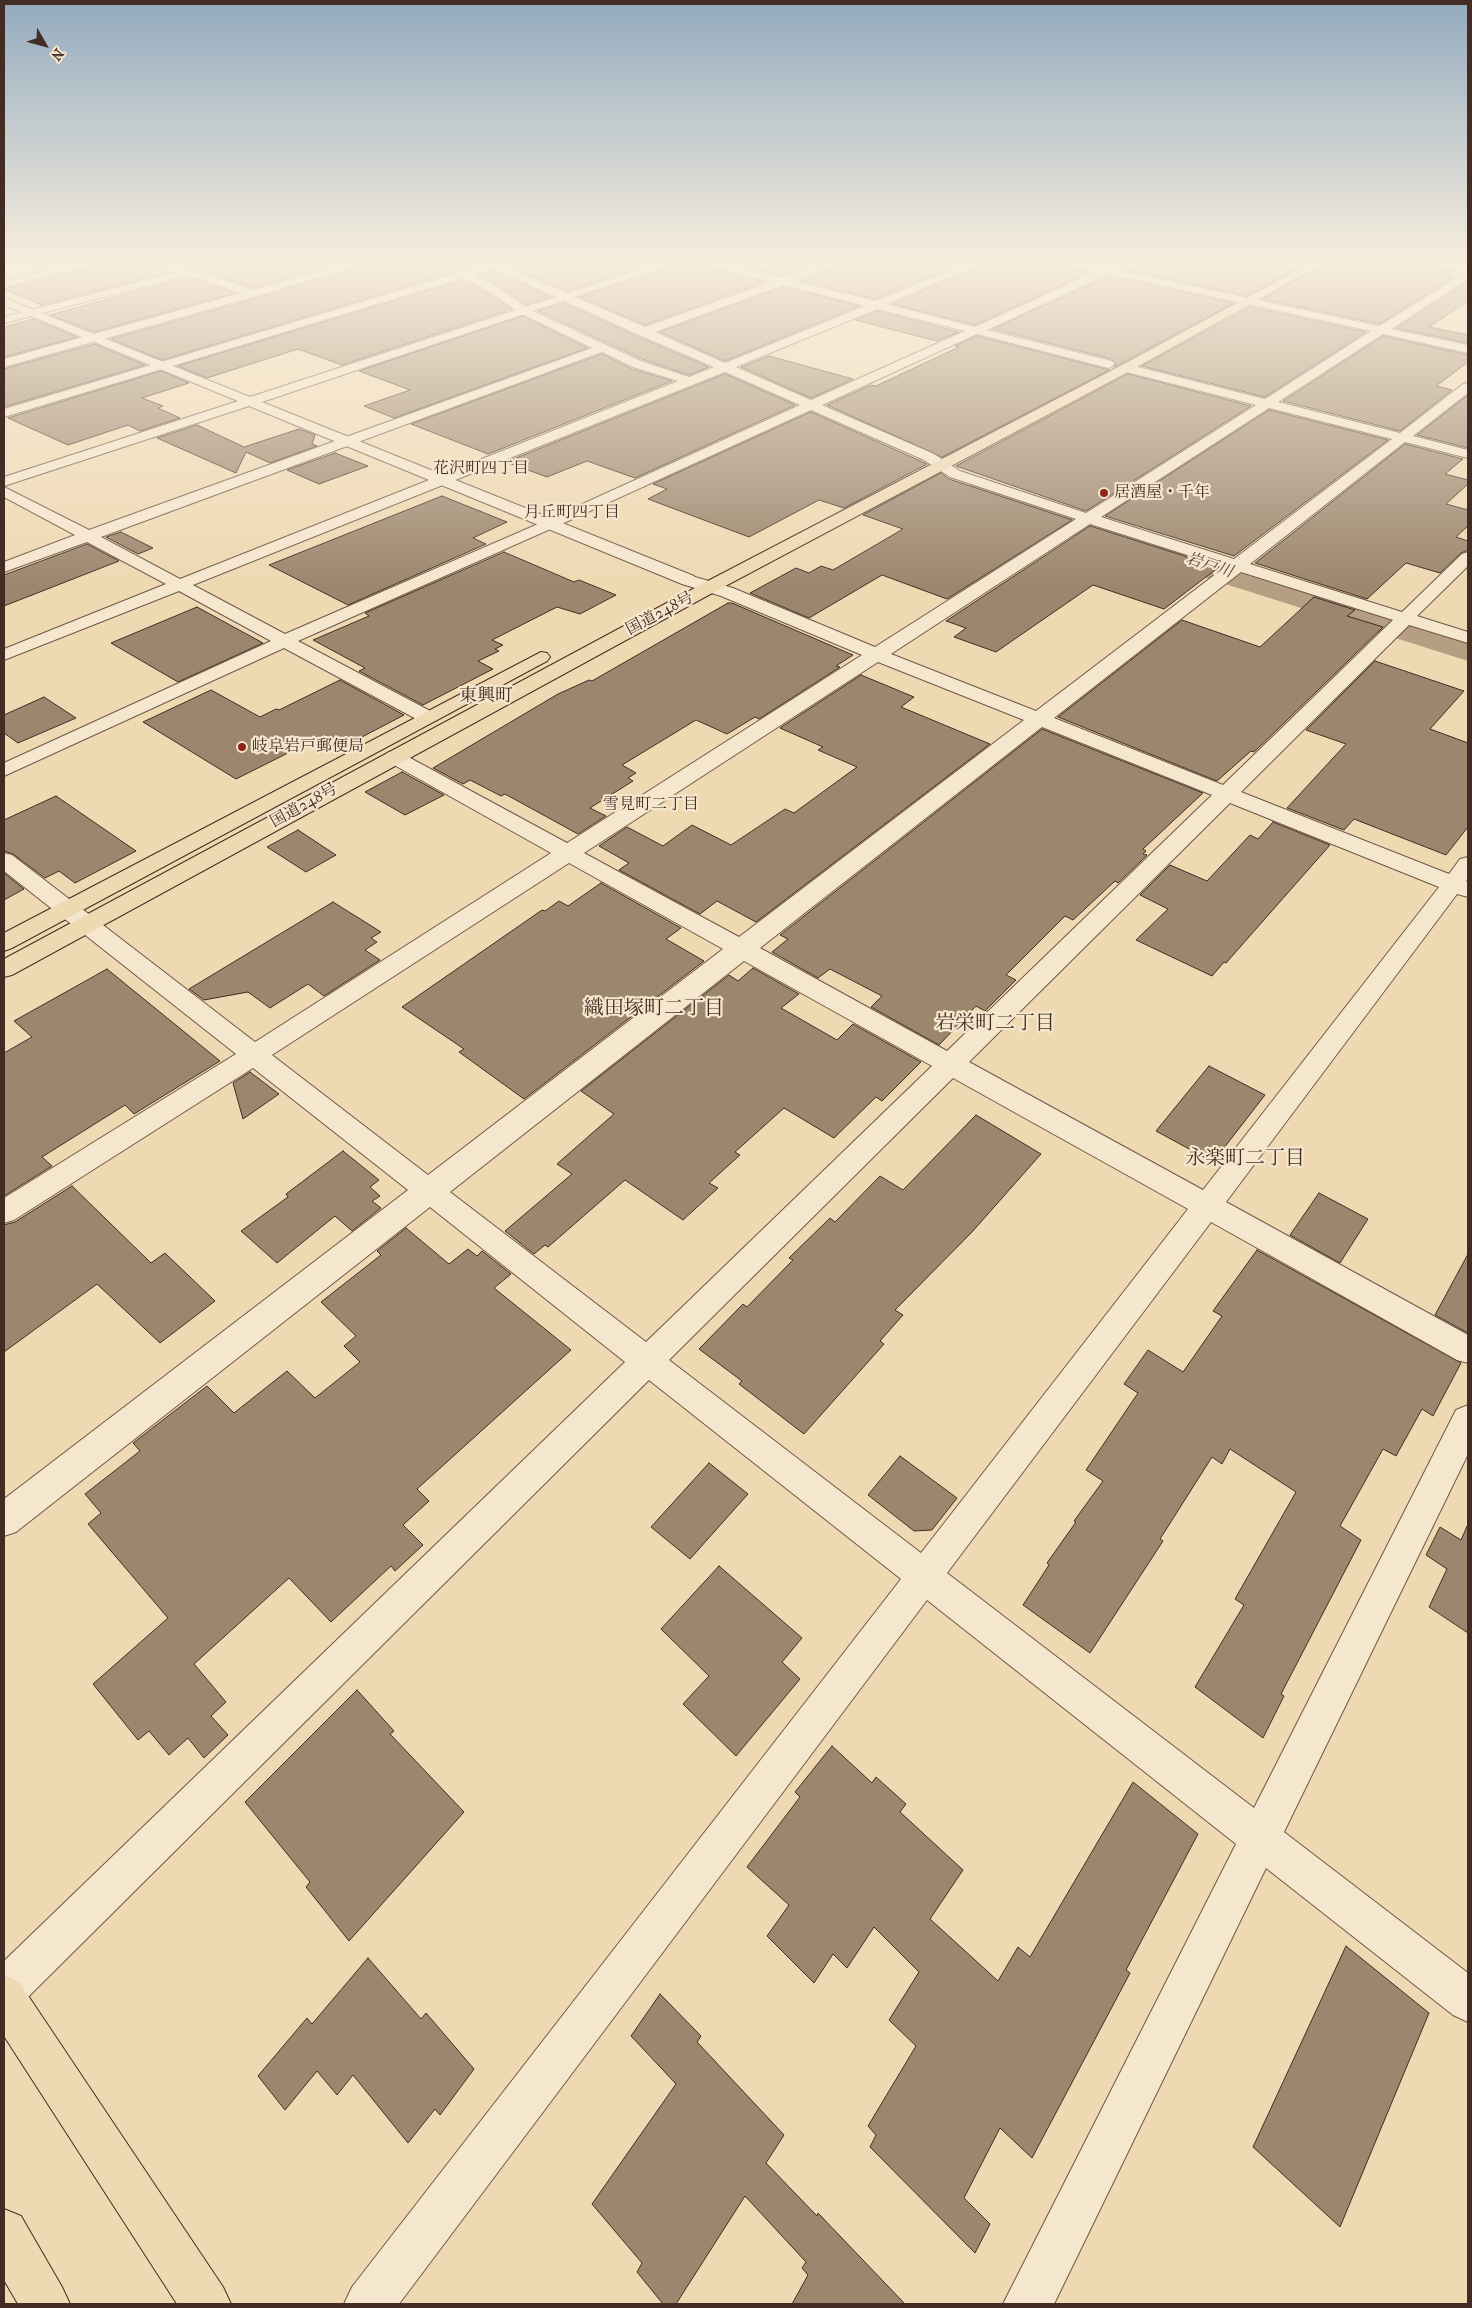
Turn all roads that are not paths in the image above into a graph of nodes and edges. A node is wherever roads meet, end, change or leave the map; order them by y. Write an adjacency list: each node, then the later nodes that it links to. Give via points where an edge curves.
1 (144, 371): 18 (street)
2 (177, 371): 15 (street)
3 (344, 371): 15 (street)
4 (541, 371): 20 (street)
5 (660, 371): 13 (street)
6 (714, 371): 13 (street)
7 (733, 371): 17 (street)
8 (886, 371): 17 (street)
9 (1096, 371): 22 (highway, 国道248号)
10 (1120, 371): 22 (highway, 国道248号)
11 (1137, 371): 16 (street)
12 (1317, 371): 16 (street)
13 (691, 380): 23 (street)
14 (1468, 387): 19 (street)
15 (251, 401): 20 (street); 24 (street)
16 (1266, 403): 19 (street); 26 (street)
17 (810, 405): 22 (street); 27 (street)
18 (4, 413)
19 (1403, 438): 21 (street); 30 (street)
20 (348, 441): 23 (street); 28 (street)
21 (1468, 454)
22 (935, 461): 26 (street, via 955,474); 32 (highway, 国道248号); 34 (highway, 国道248号)
23 (441, 479): 27 (street); 33 (street)
24 (4, 482)
25 (4, 491): 28 (street)
26 (1086, 518): 30 (street); 41 (street)
27 (550, 524): 32 (street); 38 (street)
28 (89, 536): 31 (street); 33 (street)
29 (1468, 557): 36 (street)
30 (1238, 566): 36 (street); 43 (street)
31 (4, 567)
32 (688, 580): 34 (street); 35 (highway, 国道248号)
33 (178, 584): 38 (street); 40 (street)
34 (710, 587): 41 (street); 44 (highway, 国道248号)
35 (671, 589)
36 (1404, 619): 37 (street); 46 (street)
37 (1468, 638)
38 (284, 640): 42 (street); 45 (street)
39 (557, 648): 42 (highway, 国道248号)
40 (4, 654)
41 (875, 654): 43 (street); 47 (street)
42 (427, 717): 50 (highway, 国道248号)
43 (1039, 720): 46 (street); 52 (street)
44 (394, 757): 47 (street); 50 (highway, 国道248号)
45 (4, 770)
46 (1226, 794): 49 (street); 55 (street)
47 (568, 852): 52 (street); 54 (street)
48 (4, 860): 50 (street)
49 (1463, 879): 57 (street)
50 (77, 917): 51 (highway, 国道248号); 53 (highway, 国道248号); 54 (street)
51 (4, 943)
52 (742, 949): 55 (street); 56 (street)
53 (4, 969)
54 (254, 1055): 56 (street); 58 (street)
55 (950, 1064): 57 (street); 60 (street)
56 (429, 1191): 60 (street); 62 (street)
57 (1208, 1206): 59 (street); 63 (street)
58 (4, 1212)
59 (1468, 1350)
60 (647, 1361): 63 (street); 65 (street)
61 (1468, 1420): 64 (street)
62 (4, 1520)
63 (924, 1577): 64 (street); 71 (street)
64 (1260, 1838): 67 (street); 72 (street)
65 (4, 1991)
66 (4, 1997): 70 (highway)
67 (1468, 2000)
68 (4, 2233): 69 (highway)
69 (45, 2304)
70 (206, 2304)
71 (369, 2304)
72 (1028, 2304)

